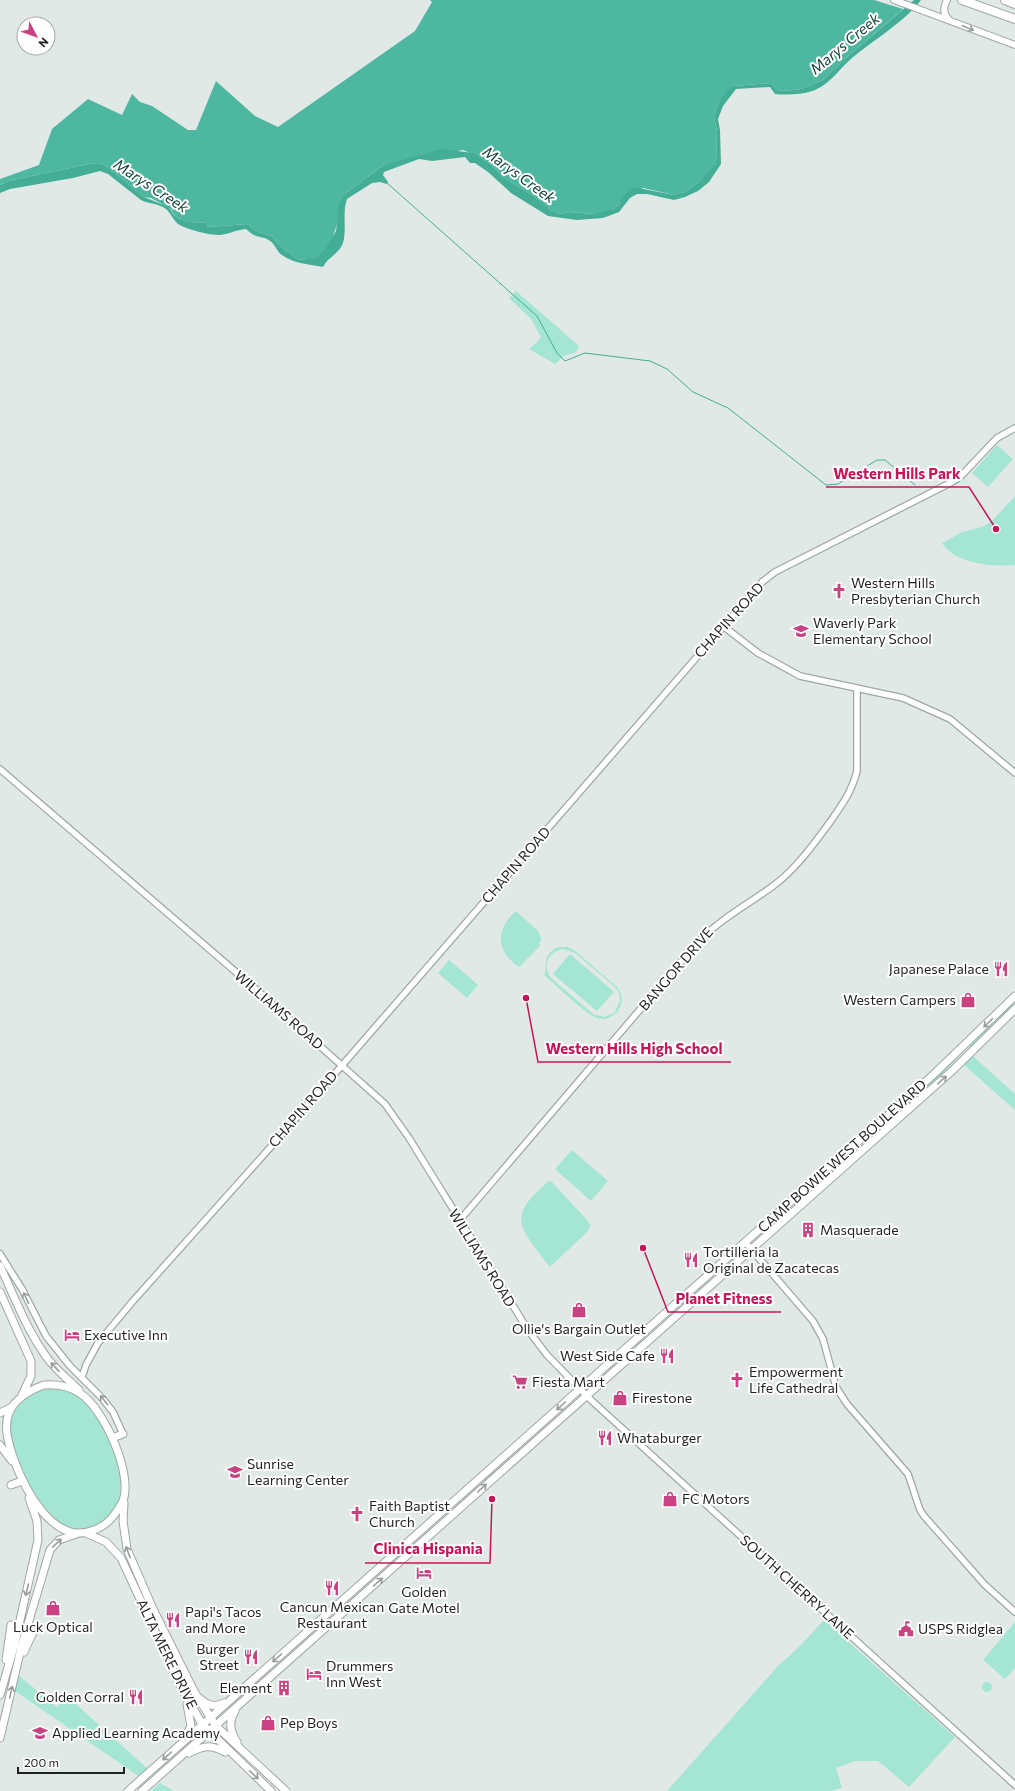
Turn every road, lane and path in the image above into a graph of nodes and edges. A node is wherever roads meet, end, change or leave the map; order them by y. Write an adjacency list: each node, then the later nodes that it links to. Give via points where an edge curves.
1 (894, 0): 7 (main road)
2 (947, 0): 7 (main road, via 944,9)
3 (962, 0): 6 (highway)
4 (1005, 0): 5 (highway)
5 (1015, 4)
6 (1015, 19)
7 (949, 20): 8 (main road, one-way to 8)
8 (1015, 45)
9 (1015, 428): 10 (street, CHAPIN ROAD, via 997,438 960,477 952,482 775,572 762,582)
10 (723, 626): 11 (street, via 758,654 800,676); 17 (street, CHAPIN ROAD)
11 (857, 688): 13 (street, via 903,698 950,719); 19 (street, BANGOR DRIVE, via 857,771 854,784 806,855 774,885 719,922 697,943)
12 (0, 769): 17 (street, WILLIAMS ROAD)
13 (1015, 773)
14 (1015, 996): 16 (main road, CAMP BOWIE WEST BOULEVARD, one-way to 16)
15 (1015, 1009): 18 (main road, CAMP BOWIE WEST BOULEVARD)
16 (964, 1046): 18 (main road, via 966,1052); 20 (main road, CAMP BOWIE WEST BOULEVARD)
17 (341, 1064): 19 (street, WILLIAMS ROAD, via 385,1104 409,1138); 25 (street, CHAPIN ROAD, via 98,1343)
18 (953, 1070): 21 (main road, CAMP BOWIE WEST BOULEVARD, one-way to 18)
19 (459, 1221): 26 (street, WILLIAMS ROAD, via 541,1348)
20 (745, 1242): 21 (street); 26 (main road, CAMP BOWIE WEST BOULEVARD)
21 (751, 1249): 28 (main road, CAMP BOWIE WEST BOULEVARD); 39 (street, via 813,1321 823,1339 836,1387 847,1404 908,1474 924,1516 985,1585)
22 (0, 1254): 25 (street, one-way to 22, via 62,1358 46,1336 22,1289)
23 (0, 1266): 27 (main road, one-way to 23, via 57,1370 42,1350)
24 (0, 1292): 29 (main road, via 31,1361 31,1376)
25 (82, 1377): 32 (street, one-way to 25, via 113,1412)
26 (580, 1389): 28 (street, SOUTH CHERRY LANE); 44 (main road, CAMP BOWIE WEST BOULEVARD, one-way to 44)
27 (83, 1395): 29 (main road, via 61,1385 53,1385 37,1388); 33 (main road, via 95,1409)
28 (586, 1396): 48 (main road, CAMP BOWIE WEST BOULEVARD, one-way to 28); 58 (street, SOUTH CHERRY LANE)
29 (20, 1398): 30 (main road)
30 (12, 1406): 31 (main road); 35 (main road, via 7,1420 7,1434)
31 (0, 1413)
32 (123, 1434): 33 (main road)
33 (112, 1438): 37 (main road, via 123,1471)
34 (0, 1445): 35 (main road)
35 (22, 1481): 36 (main road); 38 (main road, via 51,1521 66,1529); 43 (main road, one-way to 43, via 37,1521 38,1540 14,1647)
36 (11, 1485)
37 (124, 1499): 38 (main road, via 112,1518 100,1528); 46 (main road, ALTA MERE DRIVE, one-way to 37, via 153,1609 127,1549 123,1521)
38 (83, 1533): 42 (main road, one-way to 38, via 50,1550 59,1540); 45 (main road, ALTA MERE DRIVE, via 106,1542 121,1558)
39 (1015, 1612)
40 (11, 1625): 43 (main road)
41 (34, 1630): 42 (main road)
42 (14, 1674): 53 (main road, one-way to 42)
43 (5, 1675): 47 (main road)
44 (249, 1683): 46 (main road, via 218,1705 205,1703); 49 (main road, CAMP BOWIE WEST BOULEVARD)
45 (184, 1693): 50 (main road, ALTA MERE DRIVE); 54 (main road, via 191,1726 190,1732)
46 (195, 1693): 49 (main road, ALTA MERE DRIVE)
47 (0, 1695)
48 (246, 1699): 51 (main road, CAMP BOWIE WEST BOULEVARD); 55 (main road, via 230,1723 233,1736)
49 (210, 1717): 50 (main road, CAMP BOWIE WEST BOULEVARD); 51 (main road, ALTA MERE DRIVE)
50 (202, 1724): 52 (main road, ALTA MERE DRIVE); 54 (main road, CAMP BOWIE WEST BOULEVARD)
51 (216, 1726): 52 (main road, CAMP BOWIE WEST BOULEVARD); 55 (main road, ALTA MERE DRIVE)
52 (209, 1732): 56 (main road, CAMP BOWIE WEST BOULEVARD); 57 (main road, ALTA MERE DRIVE)
53 (0, 1738)
54 (181, 1743): 59 (main road, CAMP BOWIE WEST BOULEVARD, one-way to 59)
55 (244, 1752): 62 (main road, ALTA MERE DRIVE)
56 (184, 1754): 57 (main road, via 211,1746); 60 (main road, CAMP BOWIE WEST BOULEVARD)
57 (237, 1759): 61 (main road, ALTA MERE DRIVE, one-way to 61)
58 (1015, 1785)
59 (128, 1791)
60 (142, 1791)
61 (271, 1791)
62 (286, 1791)

